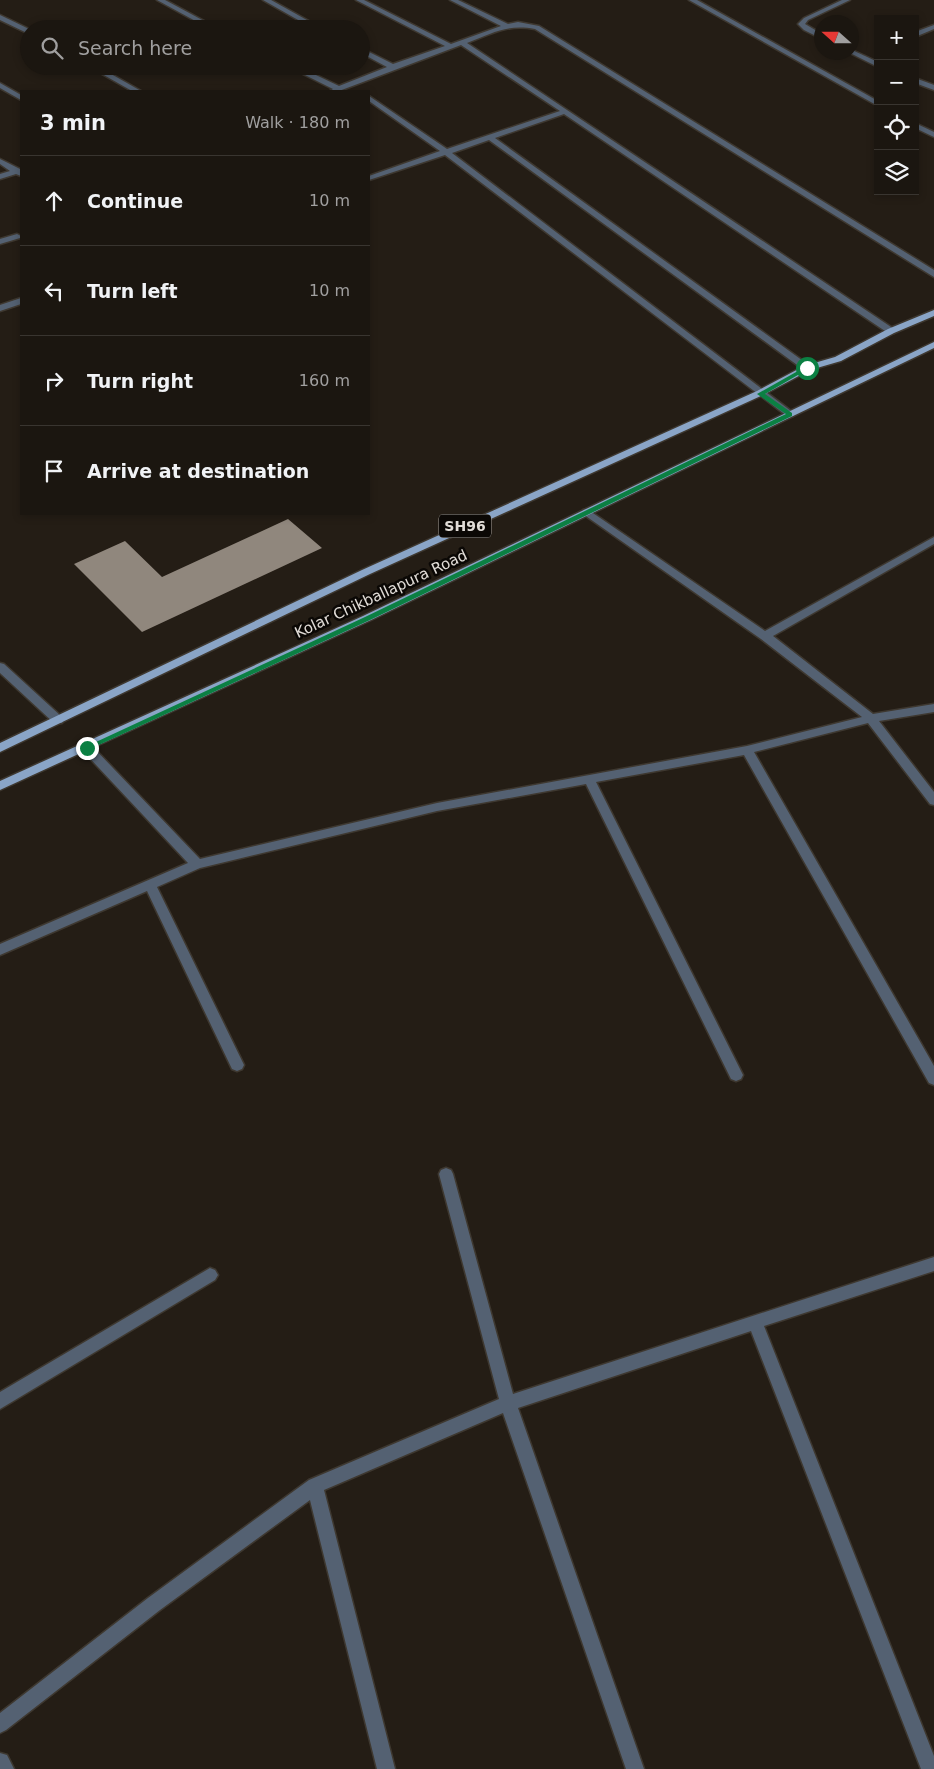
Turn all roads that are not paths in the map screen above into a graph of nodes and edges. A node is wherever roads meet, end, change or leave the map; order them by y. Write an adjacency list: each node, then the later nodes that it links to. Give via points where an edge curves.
1 (160, 0): 10 (street)
2 (266, 0): 11 (street)
3 (359, 0): 18 (street)
4 (453, 0): 12 (street)
5 (692, 0): 36 (street)
6 (847, 0): 8 (street)
7 (814, 15): 15 (street, via 801,24)
8 (815, 15)
9 (0, 17): 13 (street)
10 (199, 20)
11 (303, 20)
12 (507, 26): 17 (street); 48 (street, via 537,27)
13 (20, 27)
14 (934, 27): 16 (street)
15 (814, 33)
16 (919, 33)
17 (462, 42): 18 (street); 37 (street)
18 (450, 46): 24 (street)
19 (370, 55): 24 (street)
20 (874, 55): 22 (street)
21 (859, 56): 22 (street)
22 (864, 59): 23 (street)
23 (874, 63)
24 (393, 67): 29 (street)
25 (108, 75): 31 (street)
26 (308, 75): 32 (street)
27 (919, 82): 30 (street)
28 (0, 85): 34 (street)
29 (350, 85): 32 (street); 33 (street)
30 (934, 88)
31 (135, 90)
32 (336, 90)
33 (358, 90)
34 (20, 97)
35 (370, 99): 41 (street)
36 (874, 102)
37 (564, 112): 40 (street); 52 (street)
38 (919, 126): 39 (street)
39 (934, 135)
40 (491, 138): 41 (street); 54 (street)
41 (446, 152): 45 (street); 55 (street)
42 (0, 161): 43 (street)
43 (19, 172): 44 (street)
44 (0, 177)
45 (370, 178)
46 (16, 236): 47 (street)
47 (0, 242)
48 (934, 274)
49 (20, 301): 50 (street)
50 (0, 308)
51 (934, 312): 52 (main road, Kolar Chikballapura Road / SH96)
52 (891, 332): 54 (main road, Kolar Chikballapura Road / SH96, via 838,359)
53 (934, 345): 56 (main road, Kolar Chikballapura Road / SH96)
54 (807, 368): 55 (main road, Kolar Chikballapura Road / SH96)
55 (760, 394): 56 (street); 63 (main road, Kolar Chikballapura Road / SH96, via 366,572)
56 (790, 414): 57 (main road, Kolar Chikballapura Road / SH96)
57 (587, 512): 59 (street); 65 (main road, Kolar Chikballapura Road / SH96)
58 (934, 540): 59 (street)
59 (765, 636): 62 (street)
60 (0, 667): 63 (street)
61 (934, 708): 62 (street)
62 (871, 718): 66 (street); 69 (street)
63 (58, 720): 64 (main road, Kolar Chikballapura Road / SH96)
64 (0, 748)
65 (87, 748): 68 (main road, Kolar Chikballapura Road / SH96); 70 (street)
66 (747, 750): 67 (street); 75 (street)
67 (589, 779): 70 (street, via 437,807); 74 (street)
68 (0, 786)
69 (934, 801)
70 (196, 864): 71 (street)
71 (150, 884): 72 (street); 73 (street)
72 (0, 950)
73 (237, 1065)
74 (736, 1075)
75 (934, 1079)
76 (446, 1174): 81 (street)
77 (934, 1264): 79 (street)
78 (210, 1275): 80 (street)
79 (755, 1322): 81 (street); 88 (street)
80 (0, 1401)
81 (508, 1403): 82 (street); 87 (street)
82 (315, 1486): 83 (street, via 154,1604); 86 (street)
83 (0, 1724)
84 (0, 1762): 85 (street)
85 (5, 1769)
86 (386, 1769)
87 (635, 1769)
88 (930, 1769)

